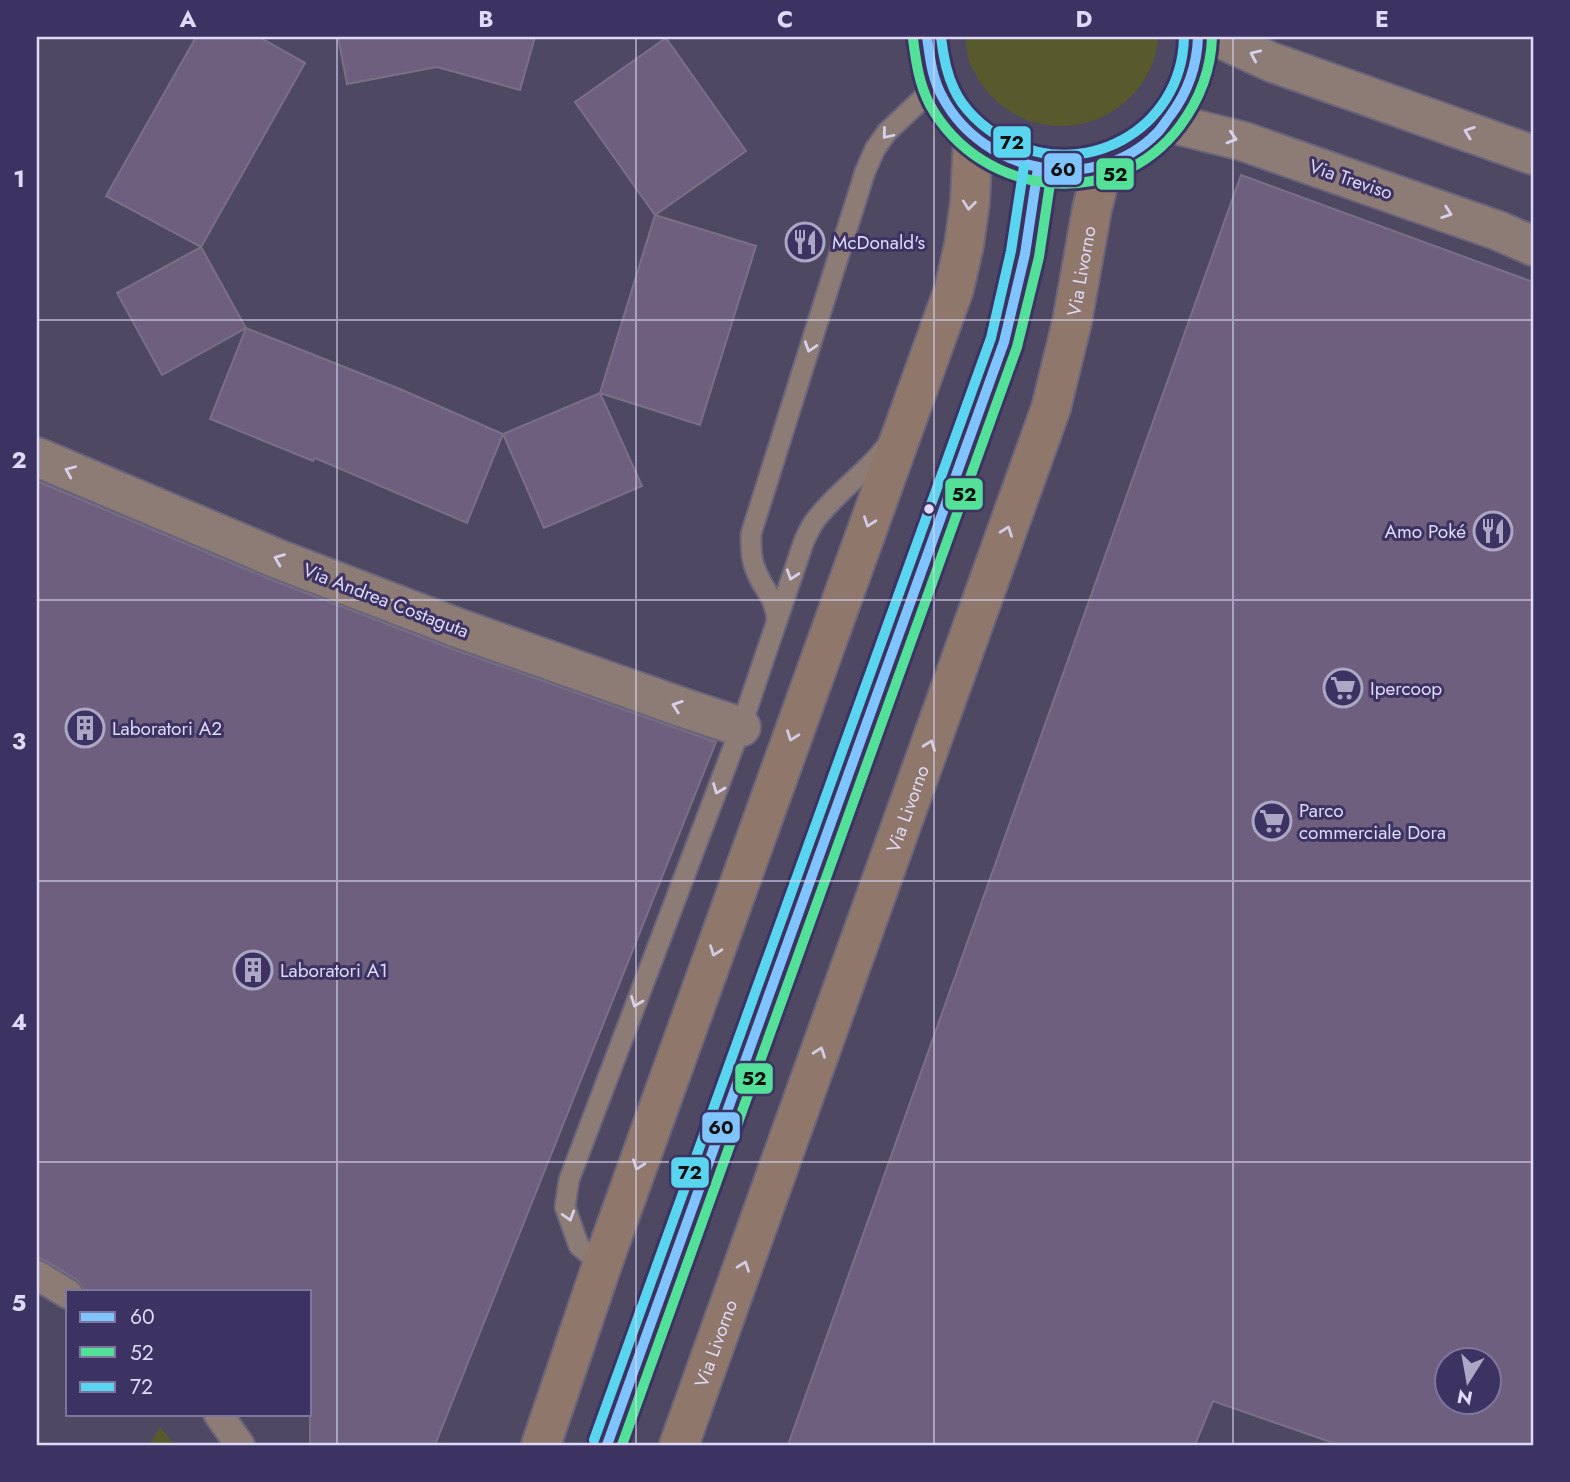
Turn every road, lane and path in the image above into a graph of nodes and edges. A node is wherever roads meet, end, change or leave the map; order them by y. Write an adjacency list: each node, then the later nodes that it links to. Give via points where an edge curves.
1 (927, 37): 4 (main road)
2 (1198, 37): 5 (main road, via 1192,77)
3 (1217, 37): 7 (street, one-way to 3, via 1271,62)
4 (936, 86): 6 (main road, via 953,116); 13 (lane, one-way to 13, via 887,132 870,161 751,534 753,564 771,596)
5 (1166, 122): 8 (main road, via 1132,151); 10 (street, Via Treviso, one-way to 10, via 1255,145)
6 (973, 137): 9 (main road, via 1004,157); 11 (main road, one-way to 11, via 970,202 954,289)
7 (1533, 155)
8 (1102, 165): 9 (main road, via 1071,170); 22 (main road, Via Livorno, one-way to 8, via 1051,408)
9 (1038, 168): 21 (lane, via 1025,254 1004,342)
10 (1533, 246)
11 (904, 424): 13 (lane, one-way to 13, via 814,523); 15 (main road, one-way to 15)
12 (37, 457): 14 (street, Via Andrea Costaguta, one-way to 12, via 278,559)
13 (777, 623): 14 (lane)
14 (741, 727): 15 (lane, one-way to 15, via 569,1180 565,1207 579,1246)
15 (603, 1265): 20 (main road)
16 (37, 1275): 17 (street)
17 (66, 1293)
18 (219, 1416): 19 (street)
19 (240, 1445)
20 (541, 1445)
21 (607, 1445)
22 (679, 1445)

